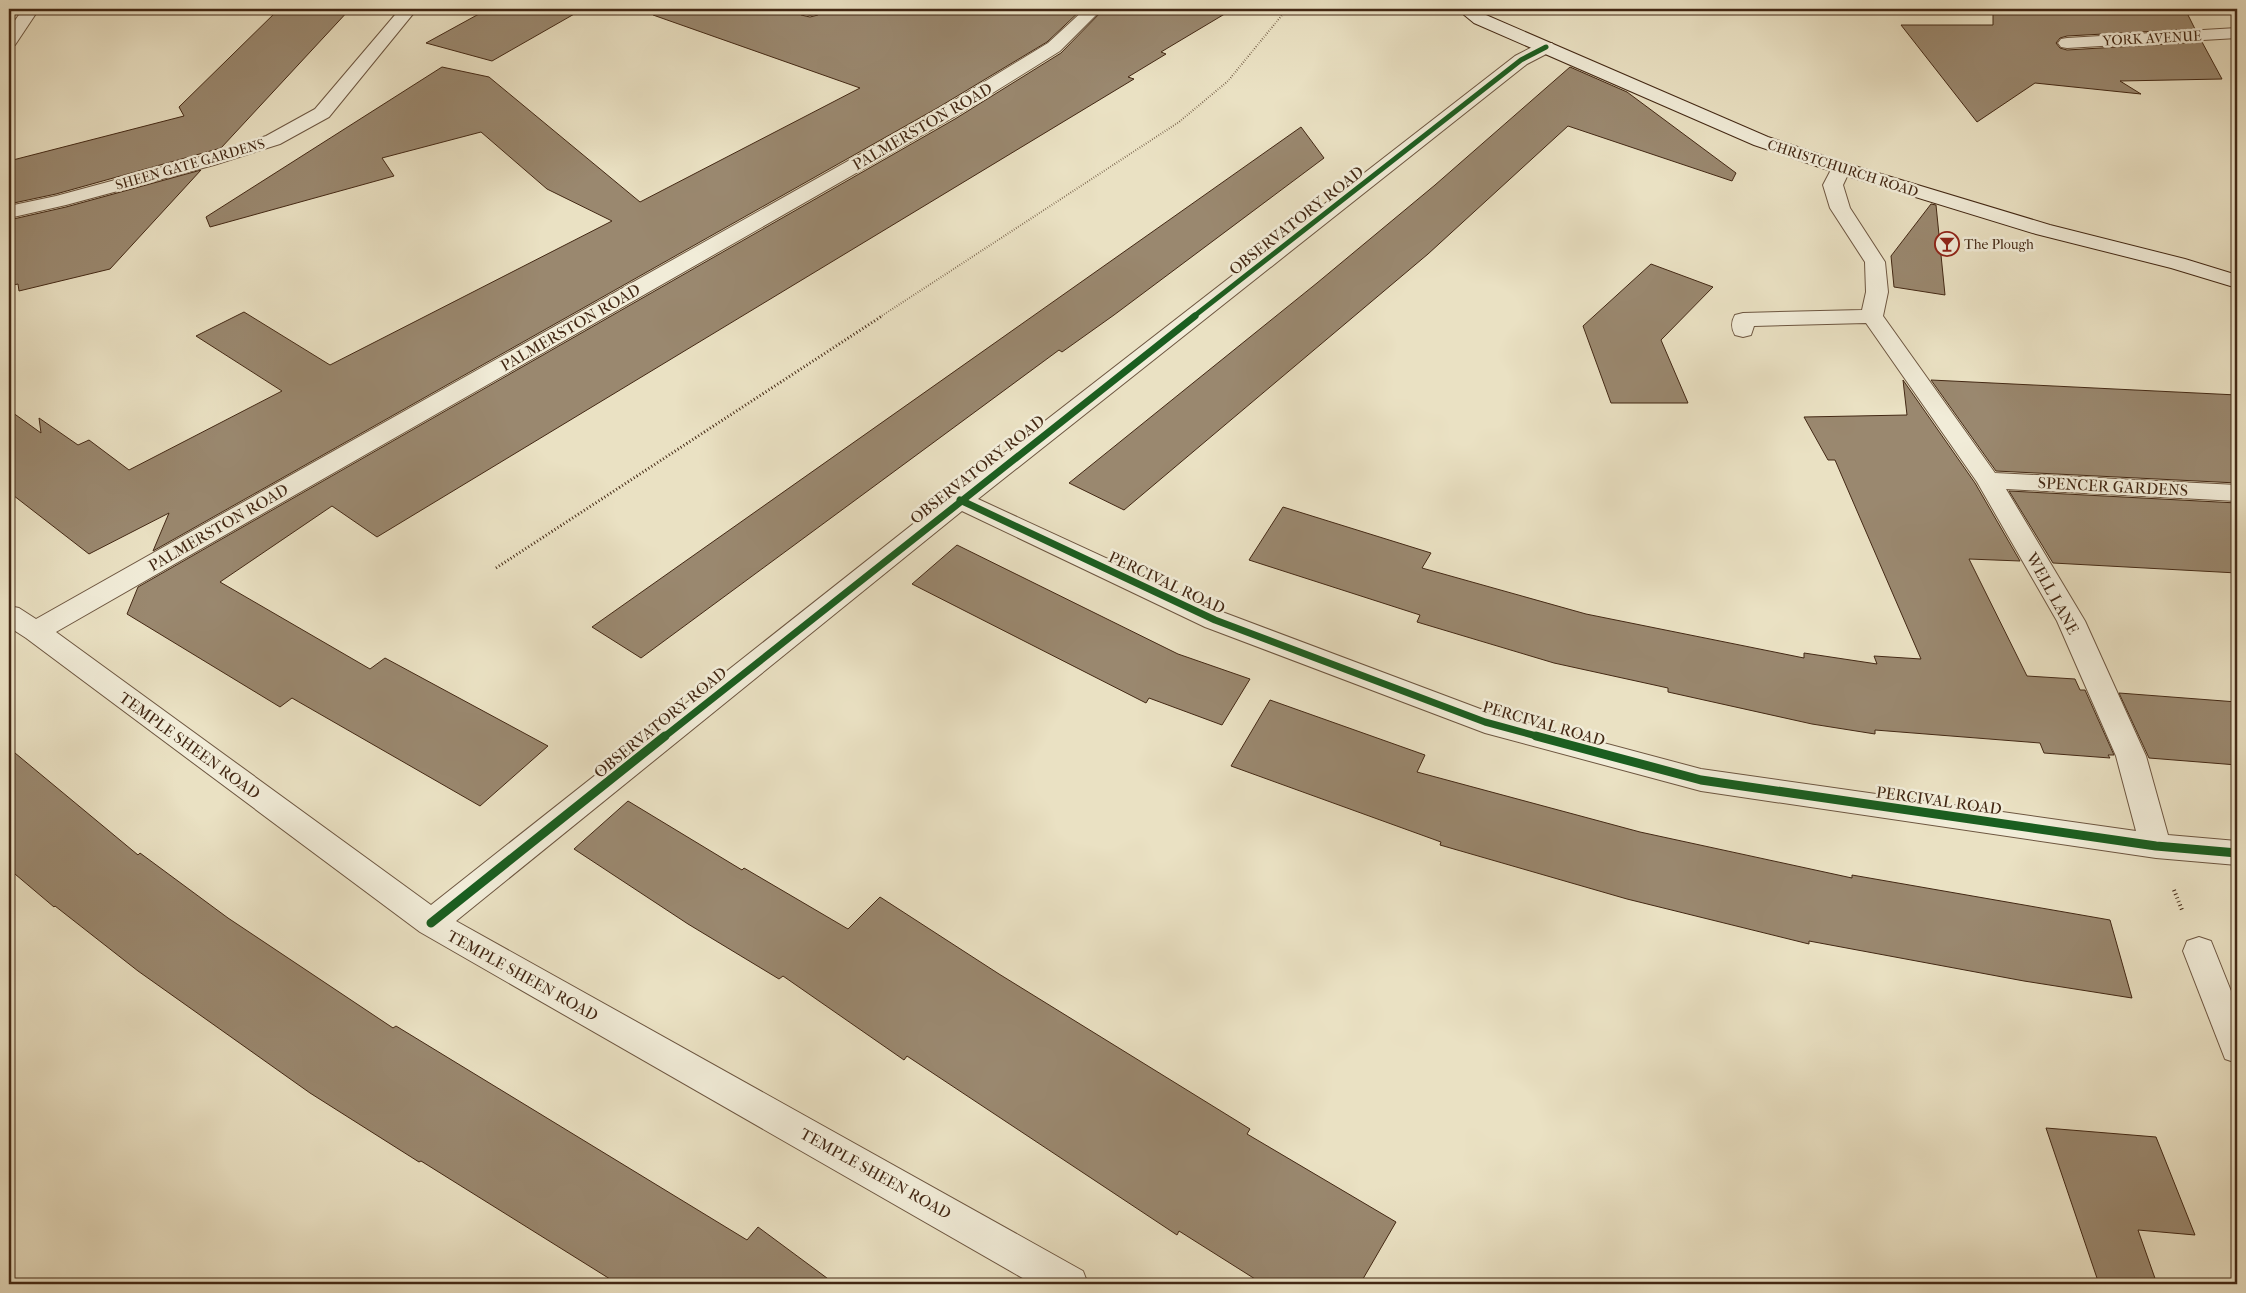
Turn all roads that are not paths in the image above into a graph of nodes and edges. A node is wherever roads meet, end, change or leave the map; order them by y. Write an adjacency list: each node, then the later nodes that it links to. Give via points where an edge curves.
1 (30, 9): 6 (street)
2 (409, 9): 10 (street, SHEEN GATE GARDENS, via 322,113 273,140 207,162)
3 (1094, 9): 18 (street, PALMERSTON ROAD, via 1054,47 947,113)
4 (1465, 9): 8 (street, CHRISTCHURCH ROAD, via 1480,19)
5 (2237, 33): 7 (street, YORK AVENUE)
6 (9, 42)
7 (2067, 43)
8 (1546, 47): 9 (street, CHRISTCHURCH ROAD, via 1761,142); 16 (street, OBSERVATORY ROAD, via 1521,60)
9 (1841, 168): 11 (street, CHRISTCHURCH ROAD, via 2044,230 2178,263); 12 (street, via 1833,185 1840,208 1875,262 1877,292)
10 (9, 212)
11 (2237, 282)
12 (1872, 316): 13 (street, via 1743,320); 14 (street, WELL LANE)
13 (1743, 330)
14 (1988, 480): 15 (street, SPENCER GARDENS); 19 (street, WELL LANE, via 2072,621 2131,756)
15 (2237, 493)
16 (960, 500): 19 (street, PERCIVAL ROAD, via 1215,620 1485,722 1701,780); 21 (street, OBSERVATORY ROAD)
17 (9, 615): 18 (street, TEMPLE SHEEN ROAD)
18 (36, 631): 21 (street, TEMPLE SHEEN ROAD)
19 (2156, 846): 20 (street, PERCIVAL ROAD)
20 (2237, 853)
21 (431, 923): 24 (street, TEMPLE SHEEN ROAD)
22 (2199, 951): 23 (street)
23 (2237, 1048)
24 (1069, 1284)

